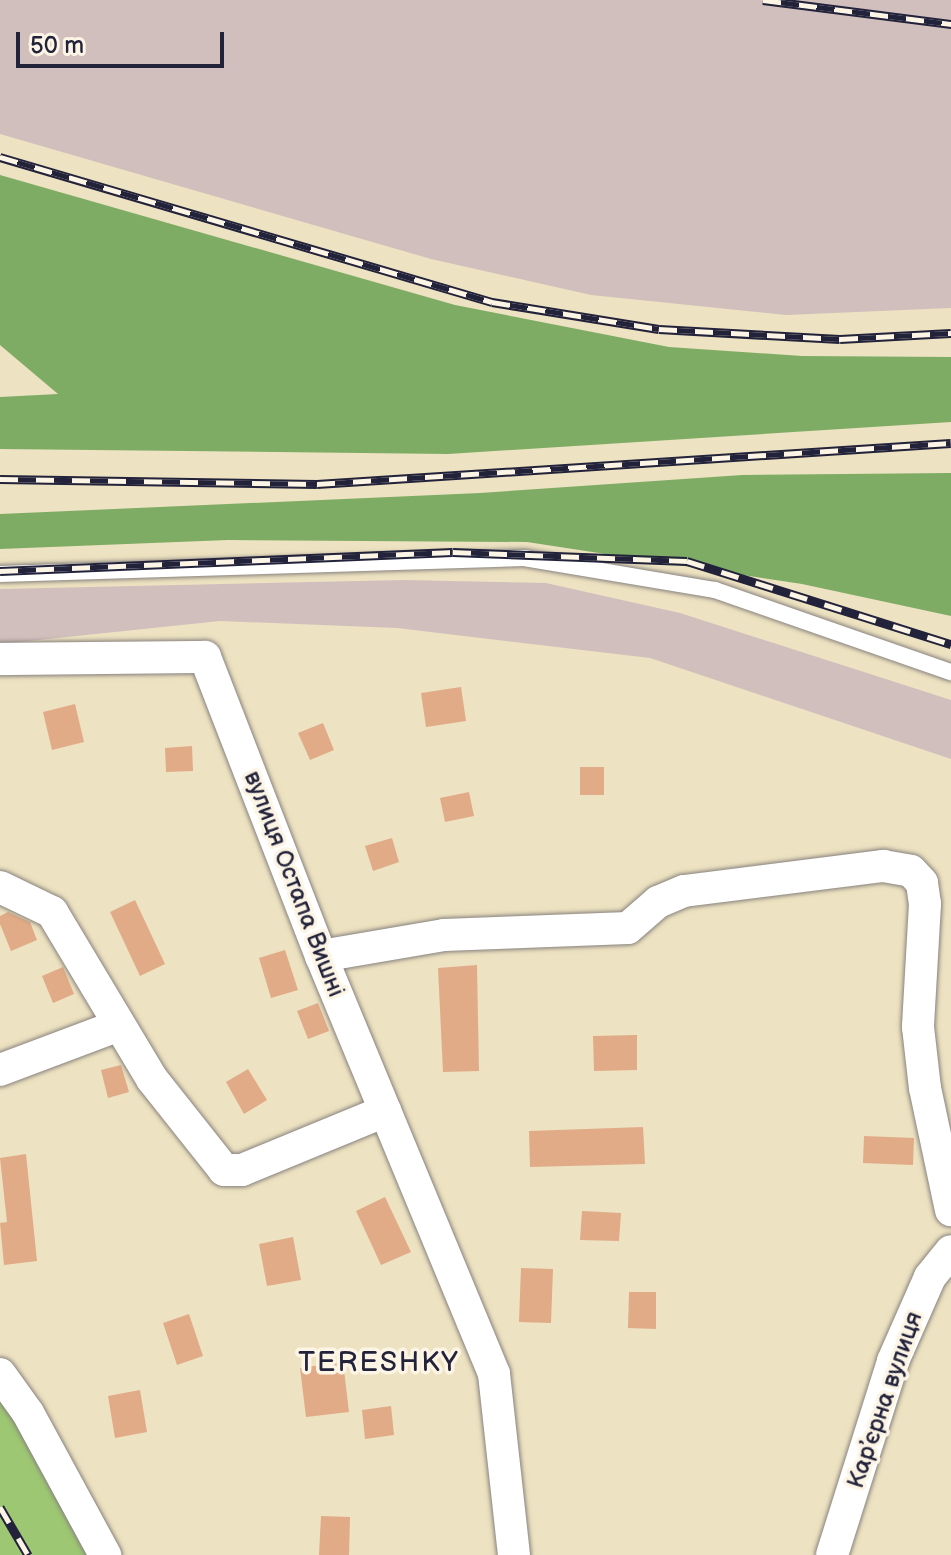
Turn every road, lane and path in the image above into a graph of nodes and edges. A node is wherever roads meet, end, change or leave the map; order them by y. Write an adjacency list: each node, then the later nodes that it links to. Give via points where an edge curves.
1 (0, 574): 3 (lane, via 524,558 715,590)
2 (0, 659): 5 (street, вулиця Остапа Вишні, via 205,657)
3 (951, 672)
4 (0, 887): 6 (street, via 52,912)
5 (321, 956): 8 (street, вулиця Остапа Вишні); 9 (street, via 444,935 628,928 658,902 684,891 883,866 911,871 922,883 925,904 918,1027 925,1088)
6 (117, 1026): 7 (street); 8 (street, via 224,1170 242,1170)
7 (0, 1070)
8 (385, 1111): 13 (street, вулиця Остапа Вишні, via 494,1374)
9 (951, 1210)
10 (951, 1251): 14 (street, Карʼєрна вулиця, via 930,1277 893,1361)
11 (0, 1374): 12 (street, via 28,1413)
12 (105, 1555)
13 (514, 1555)
14 (832, 1555)

